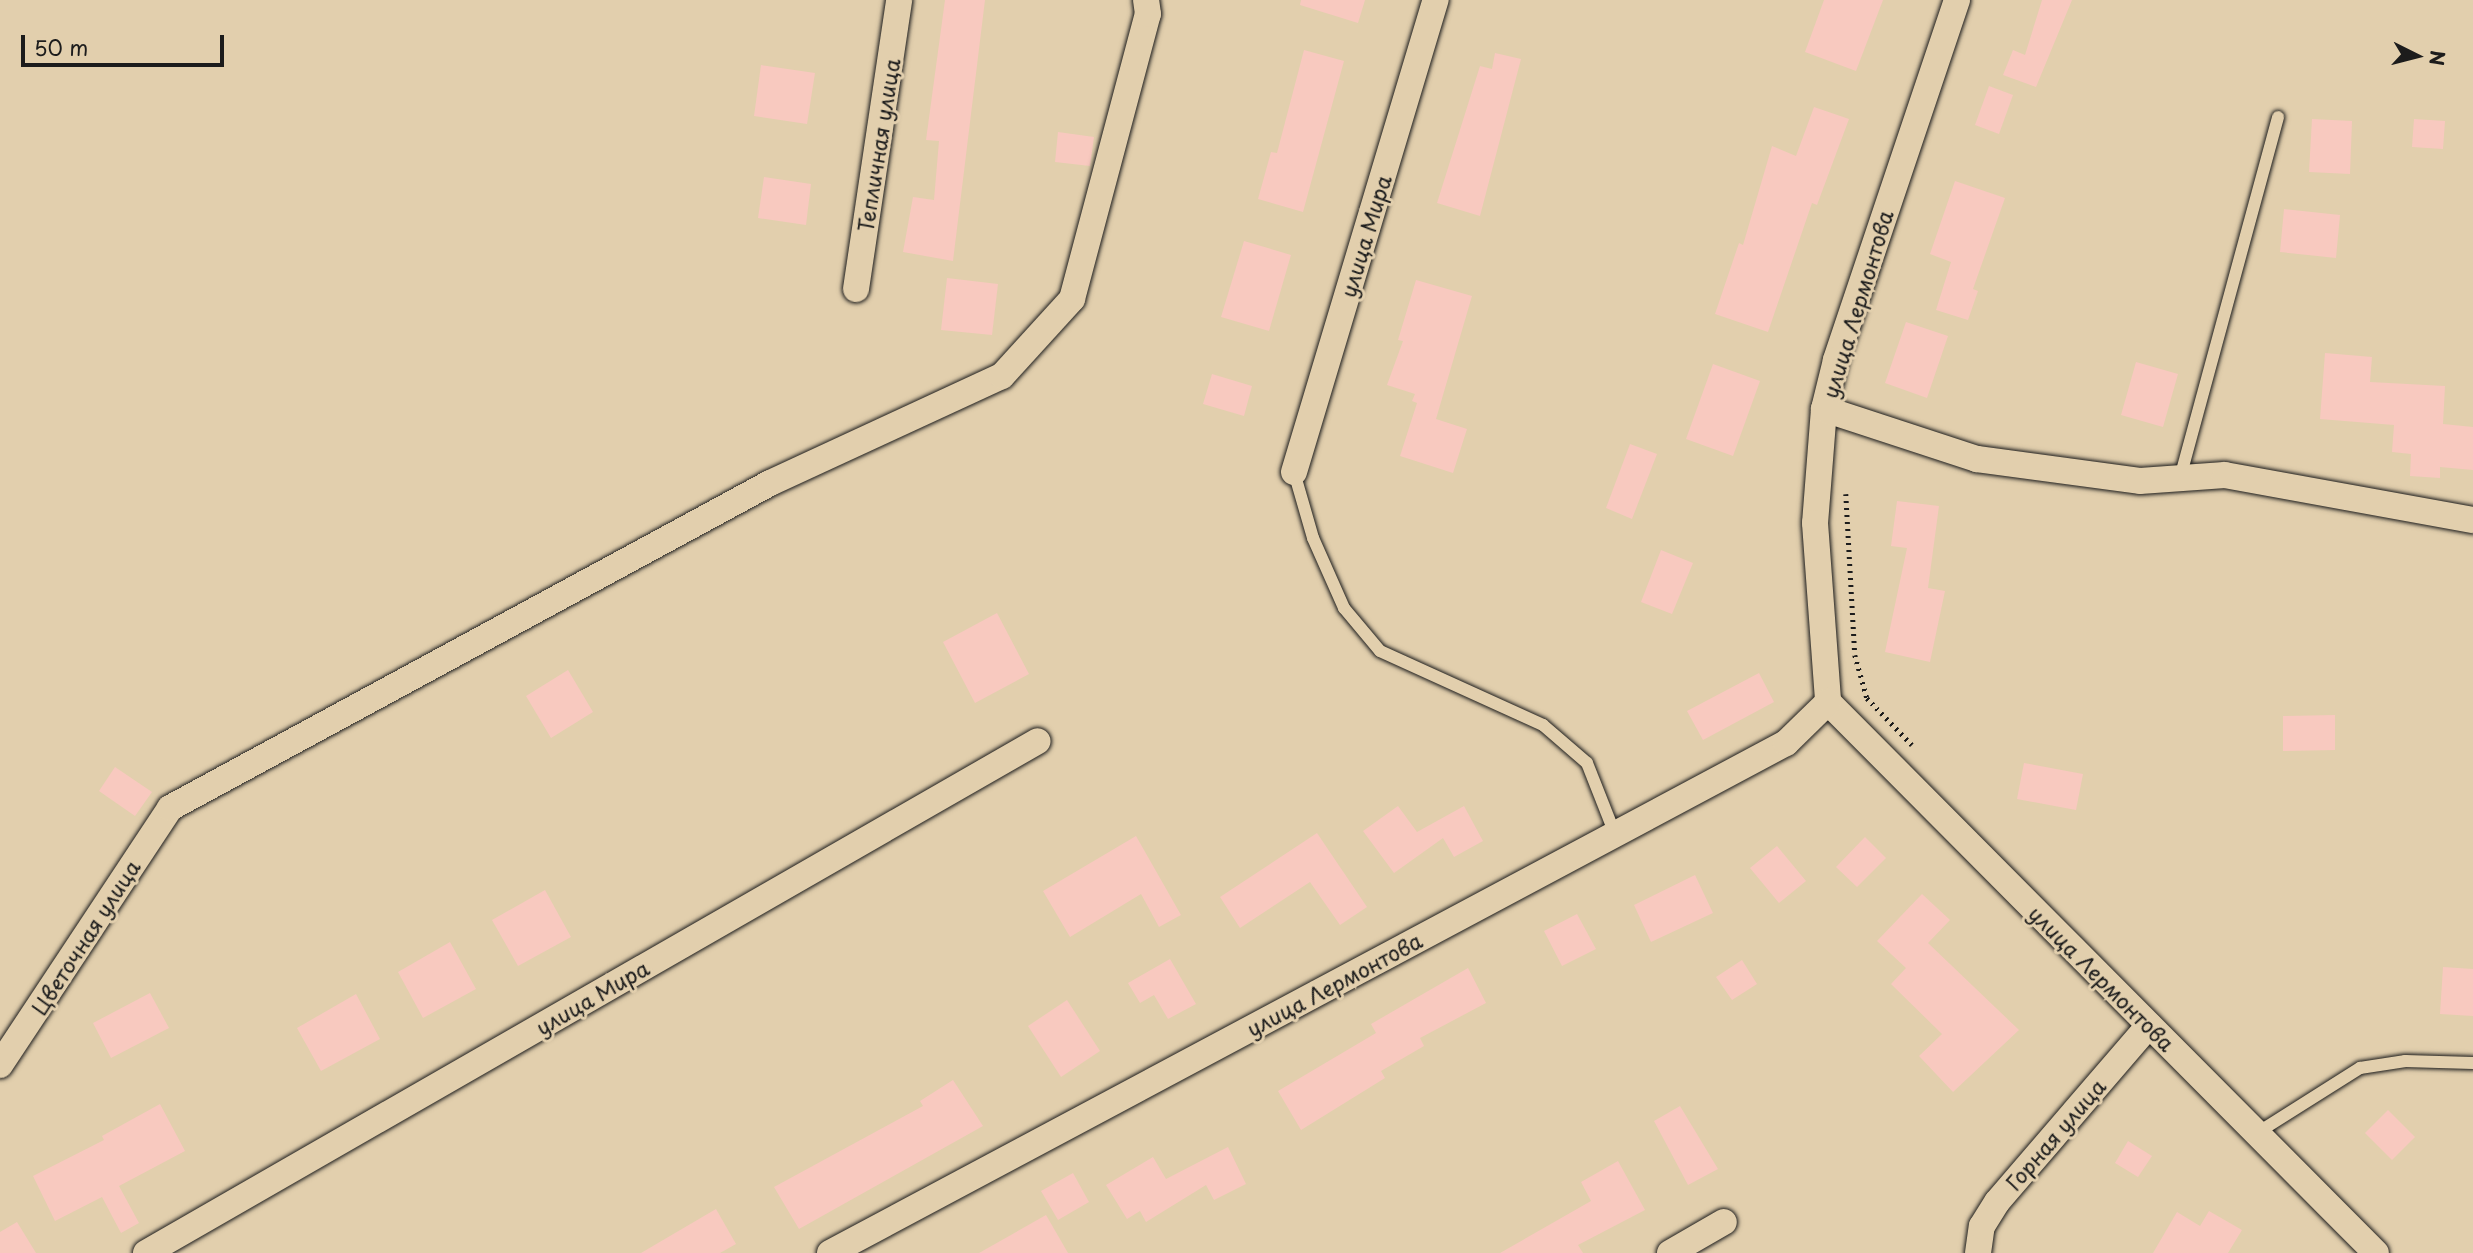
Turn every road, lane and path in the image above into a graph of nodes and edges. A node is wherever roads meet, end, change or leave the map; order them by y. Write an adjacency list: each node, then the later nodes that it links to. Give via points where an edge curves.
1 (900, 0): 6 (street, Тепличная улица)
2 (1146, 0): 18 (street, Цветочная улица, via 1148,13 1072,299 1002,376 770,483 170,808)
3 (1436, 0): 8 (street, улица Мира)
4 (1957, 0): 7 (street, улица Лермонтова, via 1836,360)
5 (2278, 117): 9 (lane)
6 (856, 289)
7 (1825, 409): 9 (street, via 1977,459 2140,481); 12 (street, улица Лермонтова, via 1815,523)
8 (1294, 472): 15 (lane, via 1313,538 1344,608 1380,651 1543,725 1587,763)
9 (2180, 478): 11 (street, via 2225,475)
10 (1845, 482): 14 (path, via 1855,655 1867,698)
11 (2473, 520)
12 (1828, 702): 15 (street, улица Лермонтова, via 1786,743); 16 (street, улица Лермонтова)
13 (1038, 741): 21 (street, улица Мира)
14 (1923, 756)
15 (1615, 834): 22 (street, улица Лермонтова)
16 (2149, 1025): 19 (street, улица Лермонтова); 24 (street, Горная улица, via 1997,1202 1982,1226)
17 (2473, 1063): 19 (lane, via 2404,1061 2360,1068)
18 (0, 1065)
19 (2257, 1133): 25 (street, улица Лермонтова)
20 (1724, 1222): 23 (street)
21 (146, 1253)
22 (830, 1253)
23 (1670, 1253)
24 (1979, 1253)
25 (2376, 1253)

